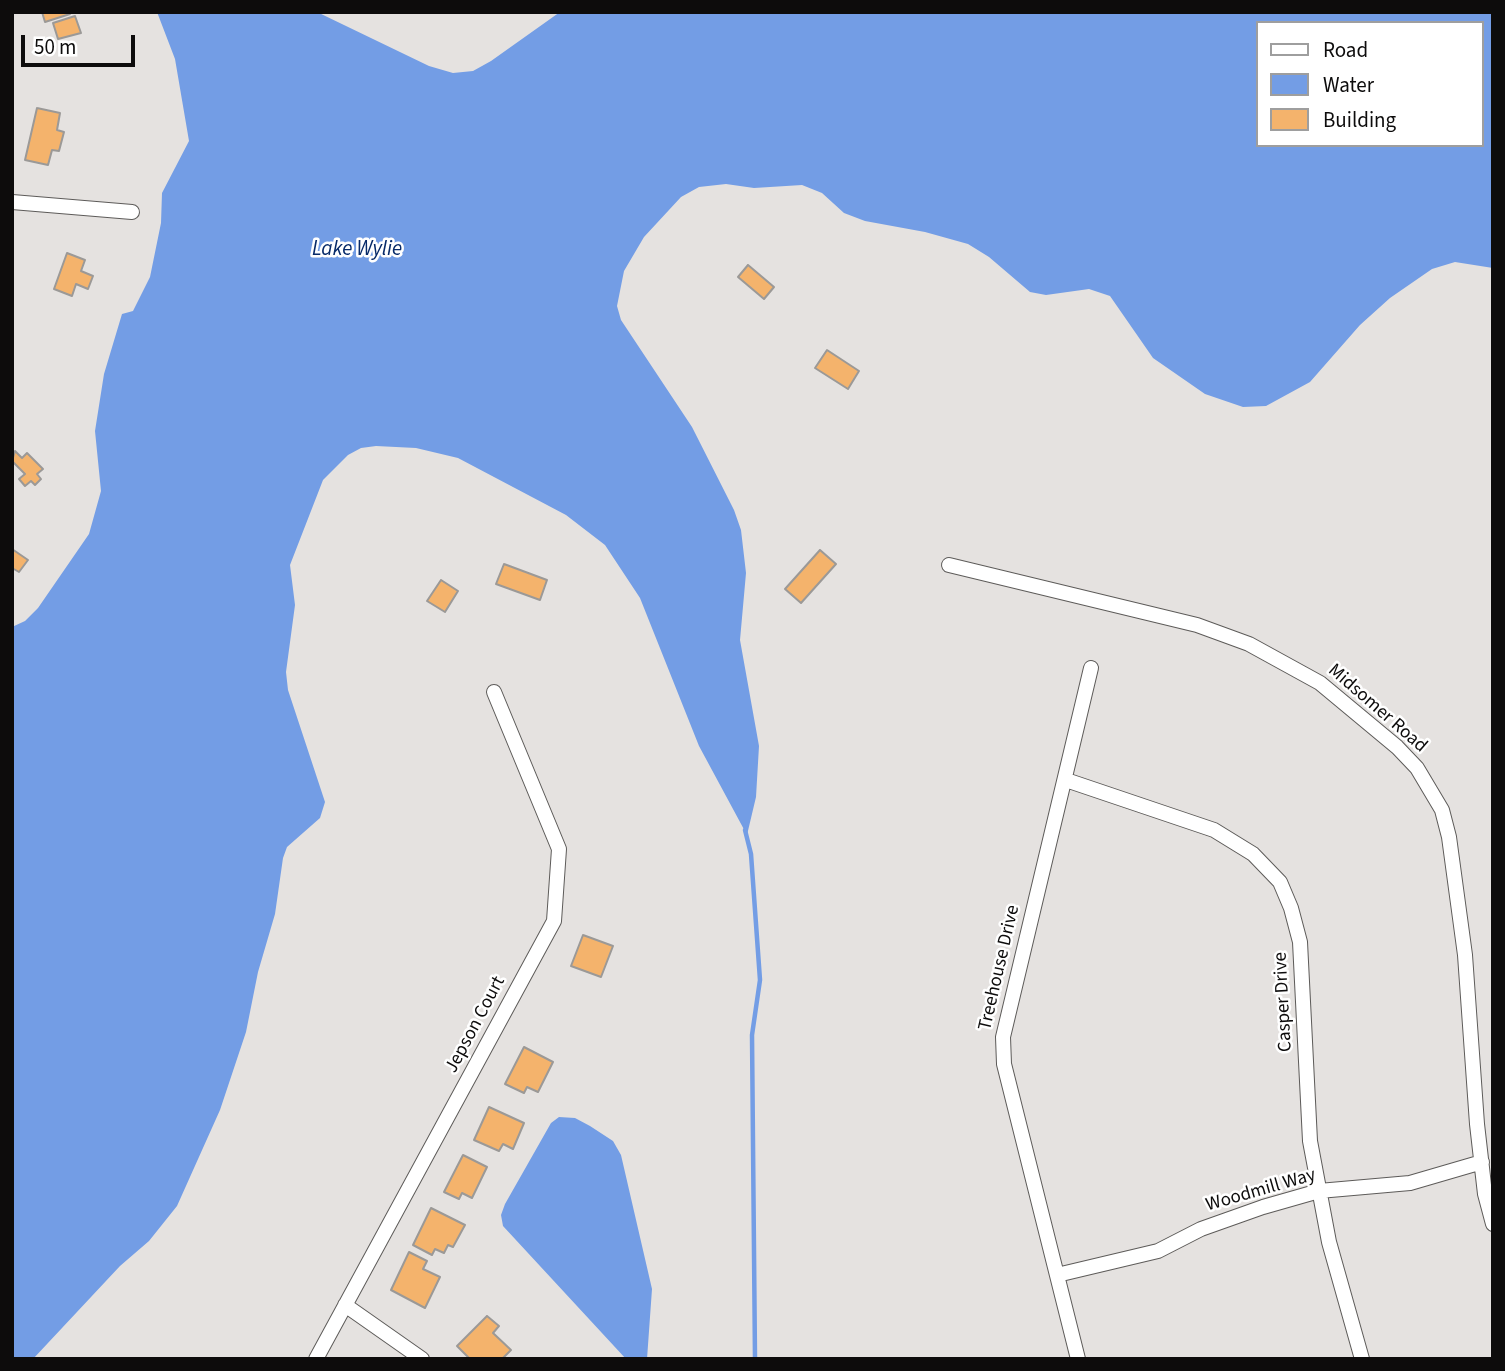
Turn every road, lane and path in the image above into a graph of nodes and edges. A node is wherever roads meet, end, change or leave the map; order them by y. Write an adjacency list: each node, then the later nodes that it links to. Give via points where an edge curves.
1 (12, 202): 2 (street)
2 (132, 212)
3 (949, 565): 7 (street, Midsomer Road, via 1197,625 1249,644 1320,683 1410,761 1442,810 1449,837 1465,954)
4 (1091, 668): 6 (street, Treehouse Drive)
5 (494, 692): 11 (street, Jepson Court, via 559,849 554,921)
6 (1066, 780): 8 (street, Casper Drive, via 1214,830 1253,853 1280,882 1300,942 1310,1141); 10 (street, Treehouse Drive, via 1003,1037 1004,1064)
7 (1482, 1162): 8 (street, Woodmill Way, via 1410,1183); 9 (street, Midsomer Road)
8 (1319, 1191): 10 (street, Woodmill Way, via 1201,1229 1158,1251); 15 (street, Casper Drive)
9 (1493, 1224)
10 (1057, 1275): 14 (street, Treehouse Drive)
11 (345, 1305): 12 (street, Jepson Court); 13 (street)
12 (316, 1359)
13 (422, 1359)
14 (1078, 1359)
15 (1362, 1359)

